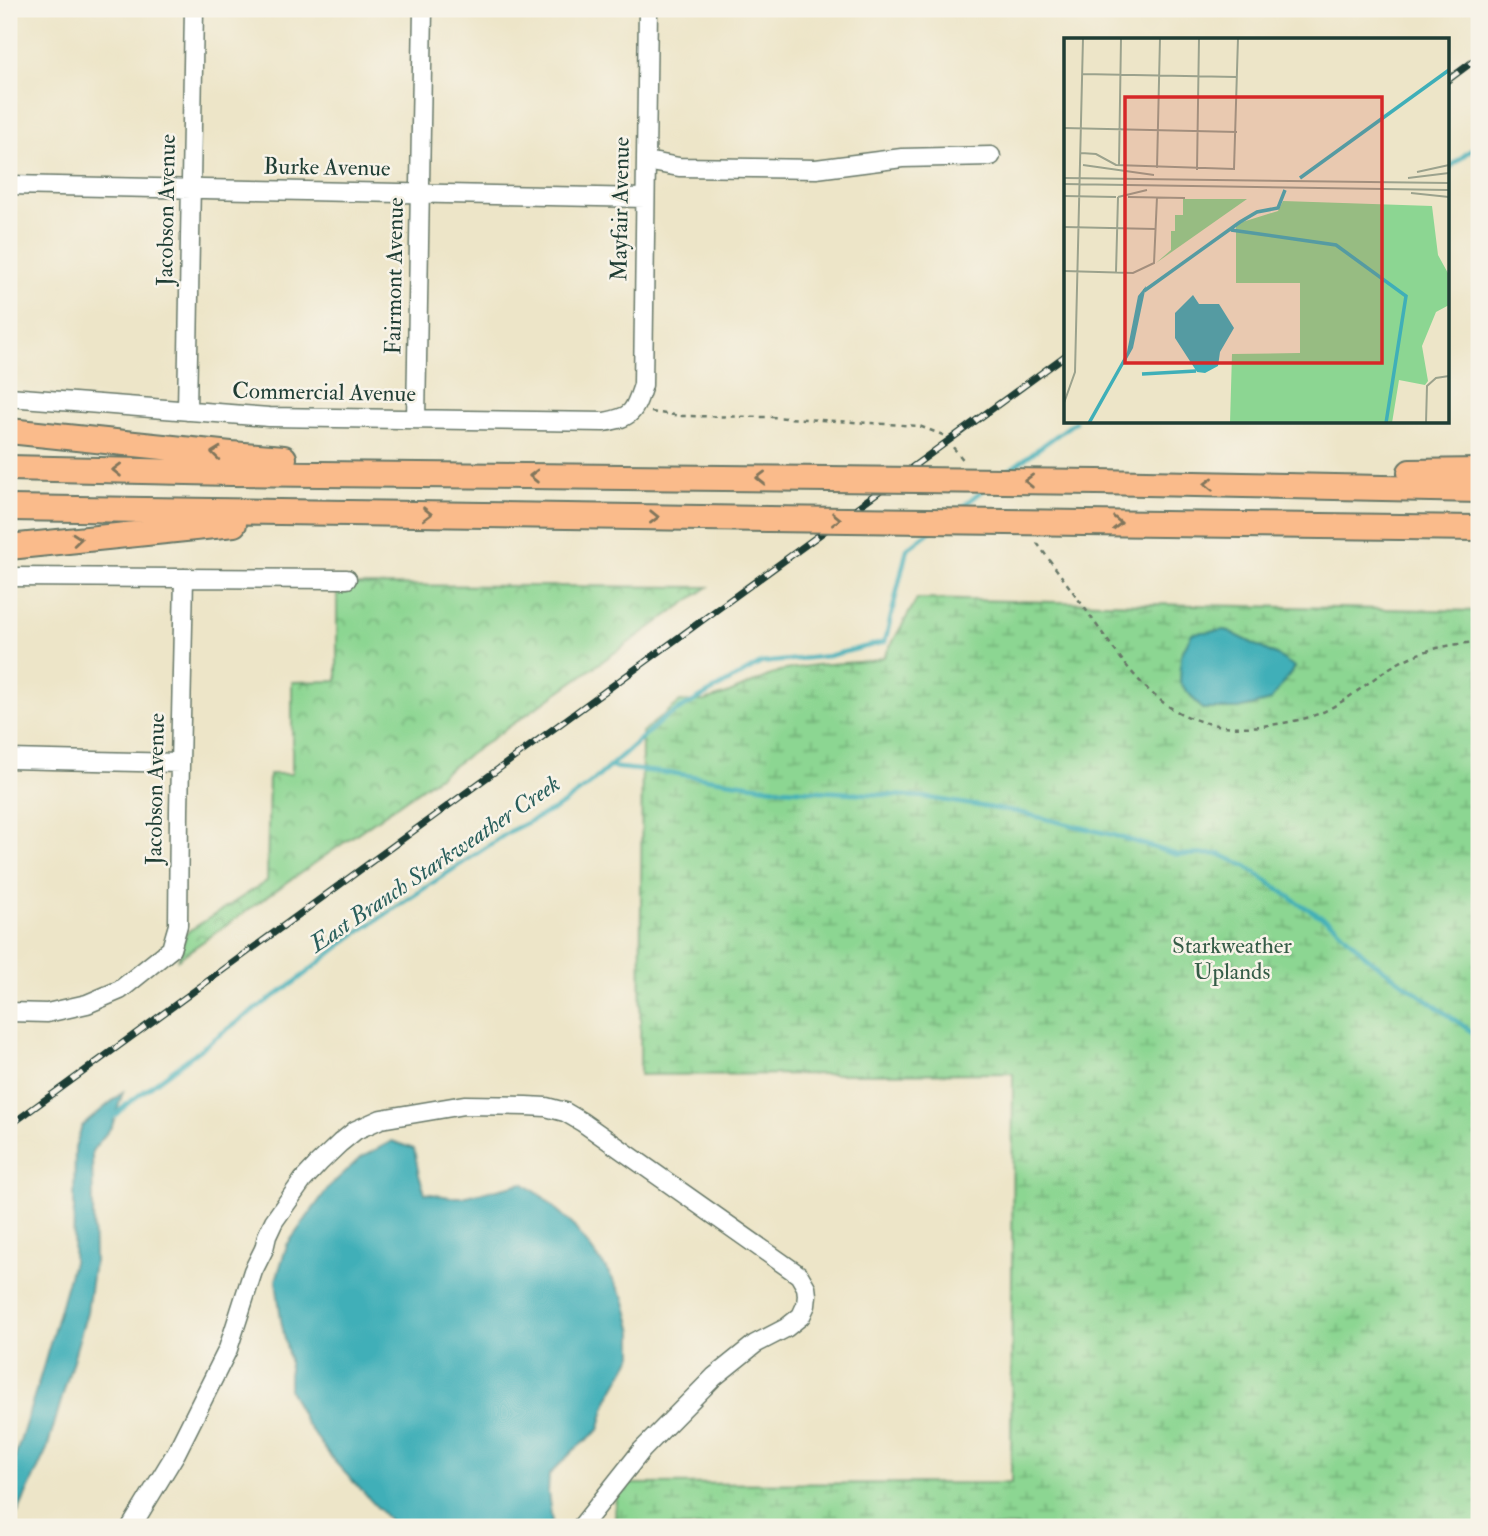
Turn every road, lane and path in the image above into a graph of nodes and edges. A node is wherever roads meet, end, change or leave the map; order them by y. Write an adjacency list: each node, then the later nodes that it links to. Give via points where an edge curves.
1 (194, 9): 7 (street, Jacobson Avenue)
2 (423, 9): 8 (street, Fairmont Avenue)
3 (648, 9): 5 (street, Mayfair Avenue)
4 (990, 156): 5 (street, via 902,158 816,169 679,167)
5 (646, 160): 9 (street, Mayfair Avenue)
6 (9, 185): 7 (street, Burke Avenue)
7 (191, 189): 8 (street, Burke Avenue); 12 (street, Jacobson Avenue)
8 (420, 194): 9 (street, Burke Avenue); 13 (street, Fairmont Avenue)
9 (645, 198): 11 (street, Mayfair Avenue, via 643,385)
10 (9, 397): 12 (street, Commercial Avenue)
11 (635, 409): 13 (street, Commercial Avenue, via 604,422); 16 (path, via 682,416 919,426 943,435)
12 (187, 411): 13 (street, Commercial Avenue)
13 (416, 419)
14 (9, 431): 18 (highway, one-way to 14)
15 (9, 468): 18 (highway, one-way to 15)
16 (971, 469)
17 (1479, 471): 19 (highway, via 1371,473)
18 (455, 475): 19 (highway, one-way to 18, bridge)
19 (1277, 485): 20 (highway)
20 (1479, 490)
21 (9, 508): 22 (highway)
22 (358, 513): 23 (highway, one-way to 23, bridge); 27 (highway, one-way to 22)
23 (1148, 524): 24 (highway); 26 (highway)
24 (1479, 528)
25 (1036, 543): 31 (path, via 1150,694 1205,724 1239,728 1319,714 1423,651)
26 (1479, 543)
27 (9, 547)
28 (9, 577): 29 (street)
29 (184, 578): 30 (street); 33 (street, Jacobson Avenue)
30 (347, 579)
31 (1479, 642)
32 (9, 759): 33 (street)
33 (180, 763): 34 (street, Jacobson Avenue, via 178,925 171,949 120,990 87,1004 47,1013)
34 (9, 1012)
35 (131, 1527): 36 (street, via 176,1453 228,1349 267,1236 303,1180 356,1130 382,1119 491,1105 565,1112 799,1275 806,1286 801,1316 713,1377 642,1450)
36 (581, 1527)

